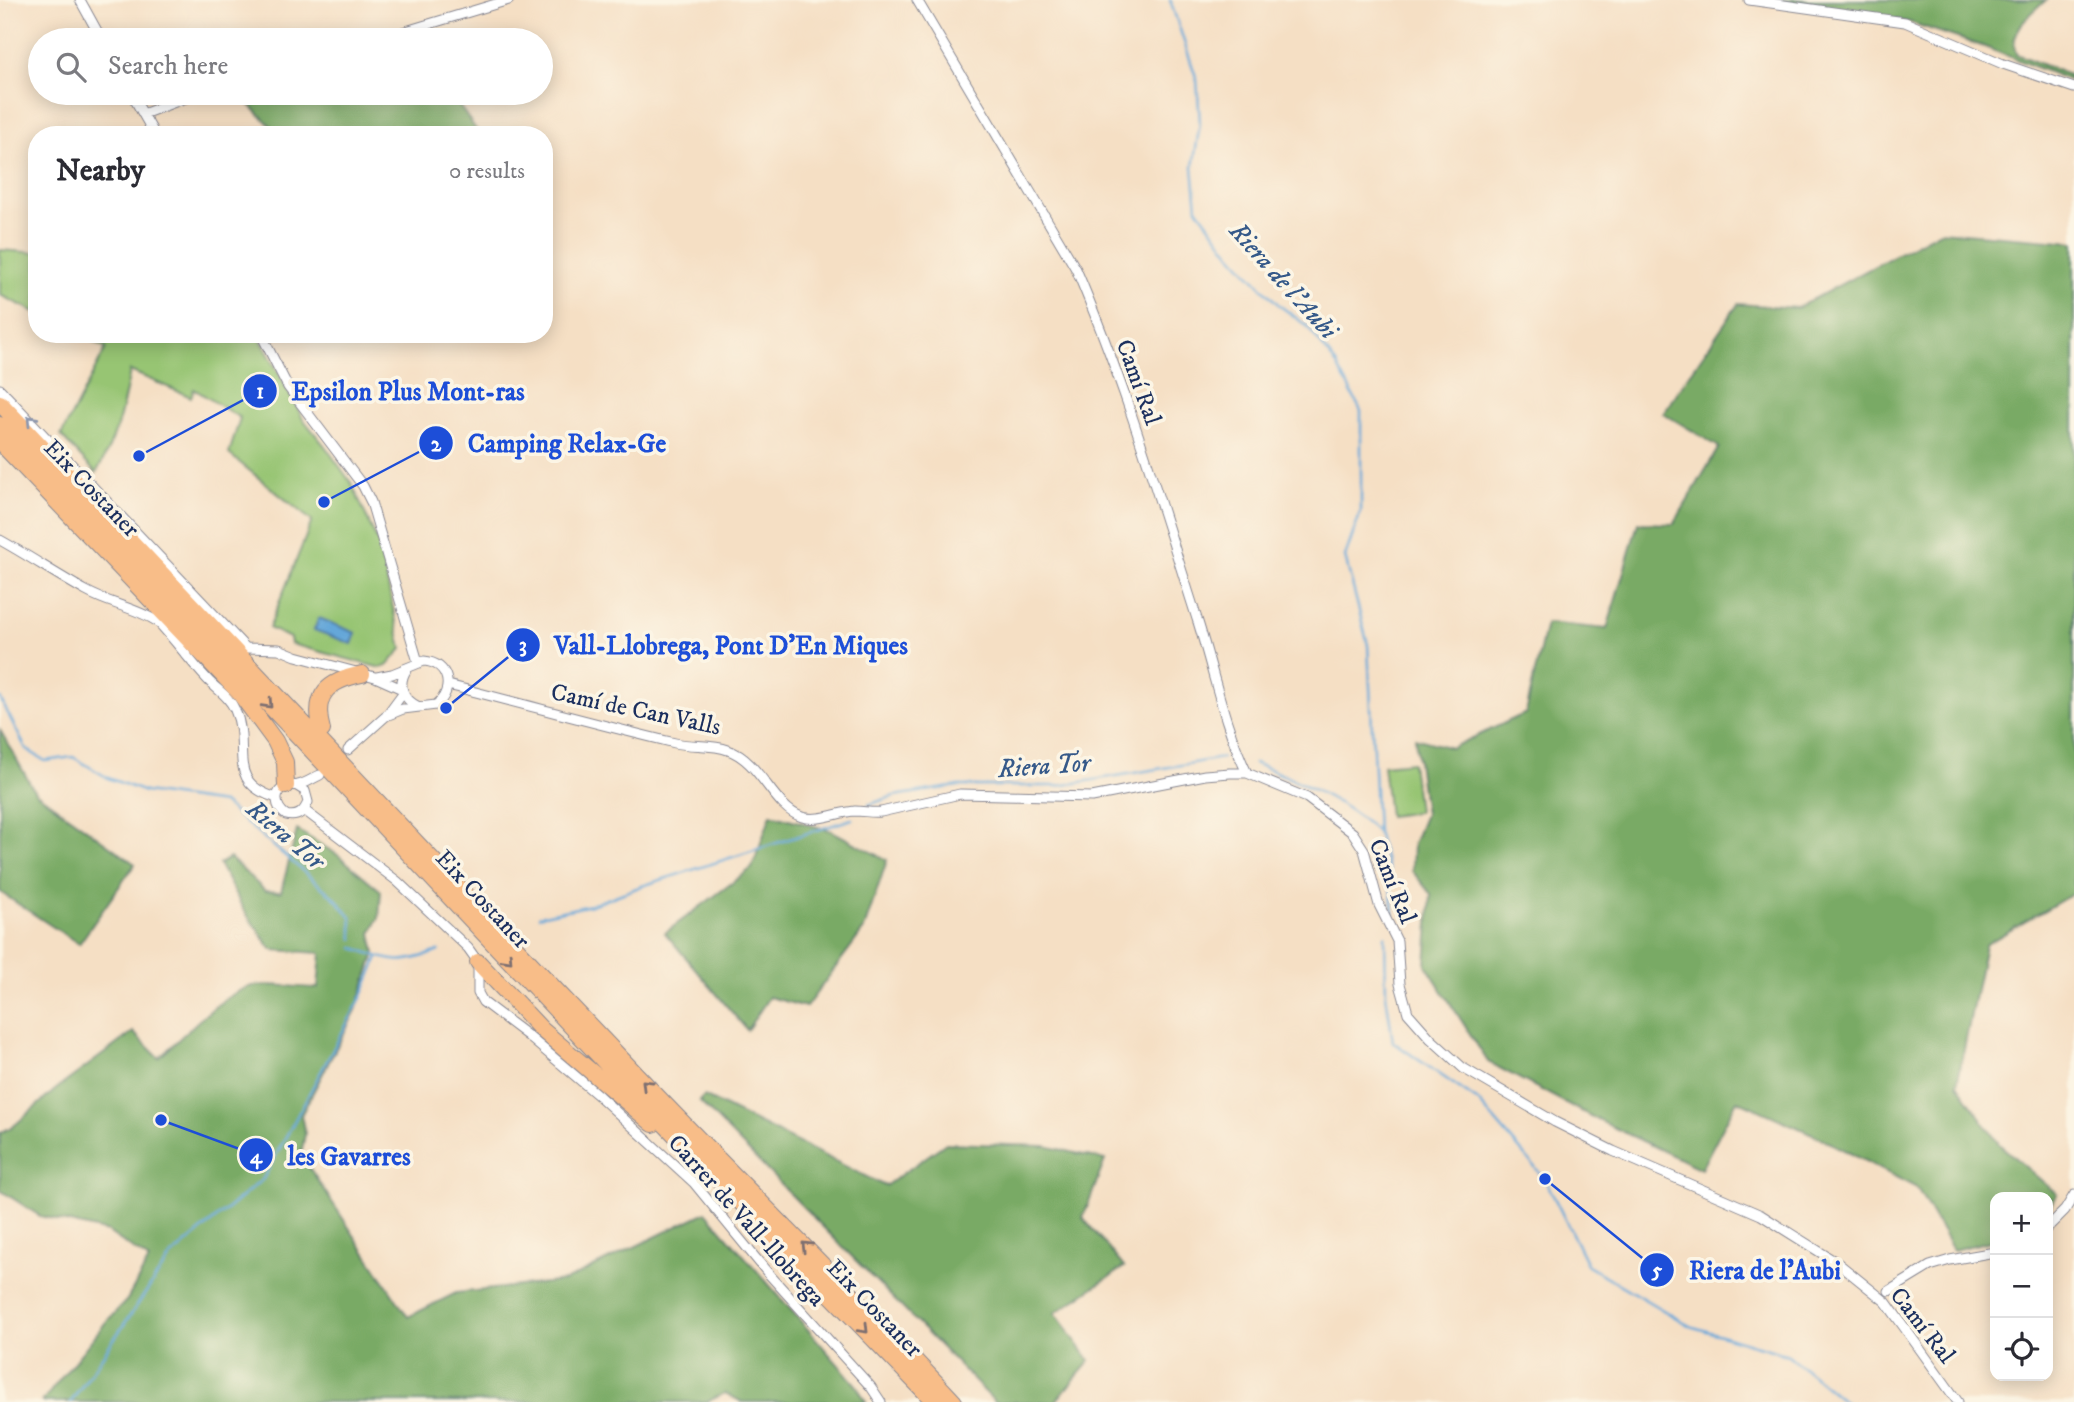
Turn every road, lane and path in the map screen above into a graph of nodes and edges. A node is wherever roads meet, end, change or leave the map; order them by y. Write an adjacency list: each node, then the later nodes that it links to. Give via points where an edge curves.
1 (80, 0): 5 (street)
2 (509, 0): 6 (street)
3 (917, 0): 28 (street, Camí Ral, via 1076,269 1148,465 1234,745)
4 (1749, 0): 7 (street, via 1905,22)
5 (95, 28)
6 (416, 28)
7 (2074, 88)
8 (138, 105): 10 (street)
9 (167, 105): 10 (street)
10 (143, 114): 11 (street)
11 (150, 126)
12 (266, 343): 19 (street, via 288,387 363,486)
13 (0, 388): 18 (street, one-way to 13)
14 (0, 402): 32 (highway)
15 (0, 425): 37 (highway, Eix Costaner, one-way to 37)
16 (0, 442): 29 (highway, via 239,692 275,741 285,762)
17 (0, 540): 29 (street, via 86,591 158,622 226,695 236,712 244,774 250,786 261,794)
18 (246, 648): 21 (street, via 279,649); 26 (highway)
19 (418, 662): 20 (street); 22 (street, via 441,667)
20 (407, 669): 21 (street); 23 (street)
21 (368, 675): 23 (street); 26 (highway, via 340,679 325,690 319,707)
22 (448, 685): 24 (street, via 440,702); 28 (street, Camí de Can Valls, via 675,743 726,749 754,767 778,798 801,817 881,812 960,794 1092,797 1205,775)
23 (402, 691): 24 (street); 25 (street)
24 (419, 707): 25 (street)
25 (386, 716): 27 (street)
26 (322, 730): 32 (highway)
27 (348, 750)
28 (1247, 773): 44 (street, Camí Ral, via 1307,798 1353,833 1364,850 1379,905 1397,941 1400,984 1408,1013 1431,1040 1463,1068 1555,1122 1761,1215 1829,1258 1886,1303)
29 (286, 790): 30 (street, via 305,791); 30 (street, via 320,775); 31 (street, via 279,808 295,816)
30 (307, 796): 31 (street)
31 (304, 810): 33 (street, via 412,894)
32 (428, 855): 43 (highway, one-way to 32)
33 (478, 962): 34 (highway); 35 (street)
34 (496, 982): 35 (street, via 481,986); 37 (highway, via 541,1029 661,1132 729,1199)
35 (478, 993): 41 (street, Carrer de Vall-llobrega, via 694,1183)
36 (2074, 1195): 38 (street)
37 (748, 1209): 42 (highway, Eix Costaner, one-way to 42)
38 (2053, 1222)
39 (1990, 1253): 40 (street, via 1930,1266)
40 (1889, 1291)
41 (881, 1402)
42 (935, 1402)
43 (954, 1402)
44 (1958, 1402)

